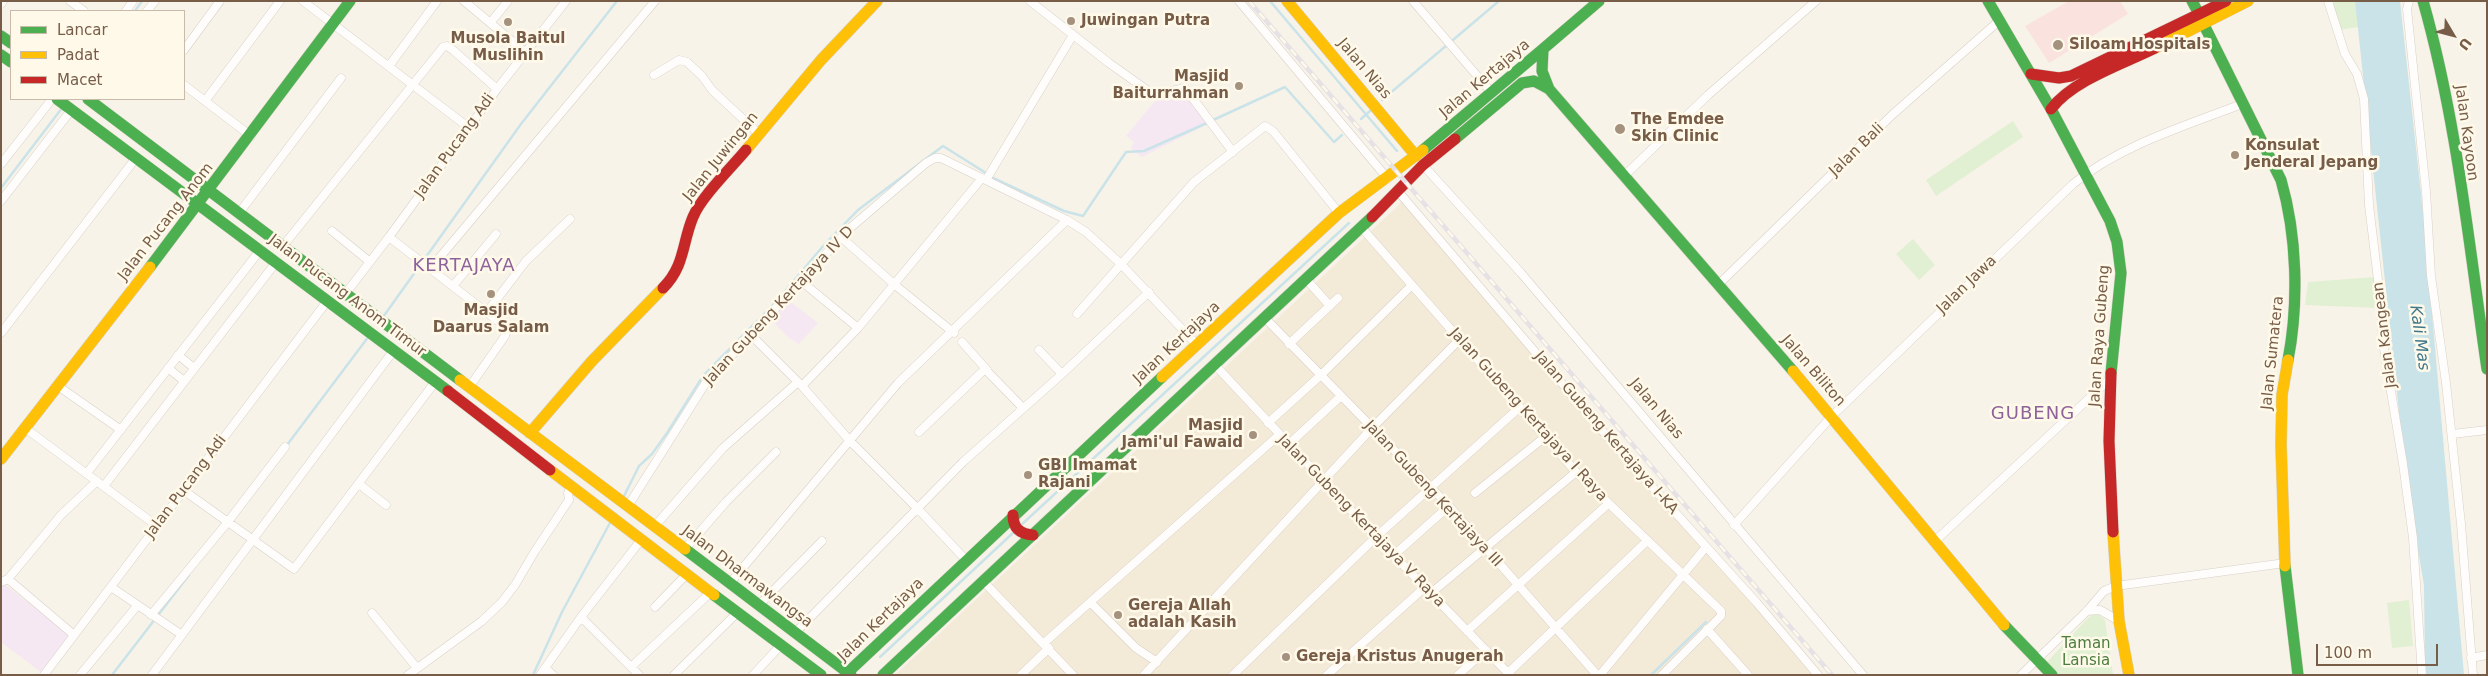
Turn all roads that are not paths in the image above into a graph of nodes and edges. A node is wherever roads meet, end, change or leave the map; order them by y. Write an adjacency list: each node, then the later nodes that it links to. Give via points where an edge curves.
1 (70, 1): 26 (street)
2 (220, 1): 33 (street)
3 (280, 1): 49 (street)
4 (303, 1): 31 (street)
5 (350, 1): 31 (main road, Jalan Pucang Anom)
6 (437, 1): 37 (street)
7 (464, 1): 30 (street)
8 (508, 1): 30 (street)
9 (566, 1): 35 (street, Jalan Pucang Adi)
10 (654, 1): 84 (street)
11 (876, 1): 54 (main road, Jalan Juwingan)
12 (1030, 1): 32 (street)
13 (1239, 1): 64 (street)
14 (1287, 1): 59 (main road, Jalan Nias)
15 (1413, 1): 45 (street)
16 (1599, 1): 34 (main road, Jalan Kertajaya)
17 (1816, 1): 62 (street, via 1708,96)
18 (1988, 1): 28 (main road, Jalan Raya Gubeng)
19 (2192, 1): 27 (main road, Jalan Sumatera)
20 (2226, 1): 27 (main road)
21 (2248, 1): 27 (main road)
22 (2328, 1): 242 (street, Jalan Kangean, via 2345,54 2357,74 2364,98 2369,205 2383,343 2413,538)
23 (2409, 1): 134 (street, via 2407,9 2426,191 2430,276)
24 (2424, 1): 29 (main road, Jalan Kayoon)
25 (2430, 1): 29 (main road, Jalan Kayoon)
26 (83, 10)
27 (2201, 18): 36 (main road); 50 (main road, Jalan Sumatera)
28 (2000, 20): 38 (main road, Jalan Raya Gubeng); 89 (street, Jalan Bali, via 1892,115)
29 (2430, 21): 113 (main road, Jalan Kayoon, via 2449,114)
30 (491, 22): 35 (street)
31 (334, 24): 37 (street); 55 (main road, Jalan Pucang Anom)
32 (1072, 33): 57 (street, via 1154,95 1183,87); 63 (street)
33 (185, 49)
34 (1544, 49): 44 (main road, via 1542,71); 45 (main road, Jalan Kertajaya)
35 (525, 52): 43 (street, Jalan Pucang Adi)
36 (2107, 65): 38 (main road, via 2059,78); 52 (main road, via 2066,93)
37 (389, 66): 41 (street)
38 (2031, 74): 52 (main road, Jalan Raya Gubeng)
39 (654, 75): 54 (street, via 679,60 687,62)
40 (341, 78): 71 (street)
41 (413, 83): 43 (street, via 446,46); 53 (street); 79 (street)
42 (185, 86): 49 (street)
43 (497, 89): 53 (street, Jalan Pucang Adi)
44 (1549, 89): 59 (main road, Jalan Kertajaya, via 1534,81 1522,82); 62 (main road, Jalan Biliton)
45 (1491, 92): 59 (main road, Jalan Kertajaya)
46 (55, 100): 56 (street)
47 (58, 100): 51 (main road, Jalan Pucang Anom Timur)
48 (89, 100): 65 (main road, Jalan Pucang Anom Timur)
49 (205, 101): 55 (street)
50 (2242, 104): 61 (street, Jalan Jawa, via 2158,136); 176 (main road, Jalan Sumatera, via 2281,180 2288,201 2295,285 2293,334 2282,395)
51 (71, 109): 58 (main road, Jalan Pucang Anom Timur); 67 (street)
52 (2051, 109): 61 (main road, Jalan Raya Gubeng)
53 (468, 127): 77 (street, Jalan Pucang Adi)
54 (758, 134): 132 (main road, Jalan Juwingan, via 693,217 682,257 671,280 592,361)
55 (250, 136): 65 (main road, Jalan Pucang Anom)
56 (5, 152): 60 (street)
57 (1233, 152): 70 (street, via 1261,128 1268,127); 83 (street, via 1194,182)
58 (136, 158): 69 (main road, Jalan Pucang Anom Timur); 101 (street)
59 (1420, 160): 64 (main road, Jalan Kertajaya); 66 (main road, Jalan Kertajaya); 161 (street, Jalan Nias, via 1521,273)
60 (1, 164)
61 (2085, 174): 117 (main road, Jalan Raya Gubeng, via 2110,222 2120,260); 126 (street, Jalan Jawa)
62 (1623, 177): 89 (main road, Jalan Biliton)
63 (984, 179): 73 (street); 78 (street, Jalan Gubeng Kertajaya IV D, via 935,158); 87 (street)
64 (1388, 179): 68 (main road, Jalan Kertajaya)
65 (209, 190): 69 (main road, Jalan Pucang Anom); 71 (main road, Jalan Pucang Anom Timur)
66 (1397, 190): 74 (main road, Jalan Kertajaya); 171 (street, Jalan Gubeng Kertajaya I-KA, via 1617,448)
67 (1, 201)
68 (1352, 202): 70 (main road, Jalan Kertajaya); 74 (main road, via 1366,208)
69 (198, 205): 80 (main road, Jalan Pucang Anom Timur); 121 (main road, Jalan Pucang Anom)
70 (1337, 210): 106 (main road, Jalan Kertajaya)
71 (239, 213): 79 (main road, Jalan Pucang Anom Timur)
72 (570, 219): 96 (street, via 526,261)
73 (1067, 220): 83 (street); 100 (street)
74 (1365, 224): 85 (main road, Jalan Kertajaya); 88 (street, Jalan Gubeng Kertajaya I Raya)
75 (332, 231): 82 (street)
76 (496, 234): 90 (street)
77 (389, 237): 82 (street, Jalan Pucang Adi); 84 (street)
78 (842, 238): 86 (street, Jalan Gubeng Kertajaya IV D); 87 (street)
79 (283, 246): 92 (main road, Jalan Pucang Anom Timur)
80 (261, 249): 81 (main road, Jalan Pucang Anom Timur); 109 (street)
81 (276, 261): 94 (main road, Jalan Pucang Anom Timur); 112 (street)
82 (370, 262): 92 (street, Jalan Pucang Adi)
83 (1124, 263): 91 (street); 97 (street)
84 (425, 264): 90 (street)
85 (1306, 279): 95 (street); 98 (main road, Jalan Kertajaya)
86 (801, 281): 99 (street); 102 (street, Jalan Gubeng Kertajaya IV D)
87 (895, 285): 99 (street); 100 (street)
88 (1412, 285): 103 (street, Jalan Gubeng Kertajaya I Raya); 116 (street)
89 (1718, 285): 126 (main road, Jalan Biliton)
90 (453, 286): 96 (street)
91 (1149, 292): 106 (street); 115 (street)
92 (346, 293): 122 (main road, Jalan Pucang Anom Timur)
93 (1338, 298): 95 (street)
94 (328, 300): 107 (main road, Jalan Pucang Anom Timur); 150 (street, Jalan Pucang Adi)
95 (1330, 306): 105 (street)
96 (488, 312): 122 (street, via 504,324 506,333)
97 (1077, 314)
98 (1264, 317): 105 (street, Jalan Gubeng Kertajaya III); 110 (main road, Jalan Kertajaya)
99 (858, 328): 120 (street)
100 (954, 332): 137 (street, via 898,383)
101 (1, 333)
102 (751, 335): 120 (street); 154 (street, Jalan Gubeng Kertajaya IV D, via 705,384)
103 (1460, 339): 124 (street, Jalan Gubeng Kertajaya I Raya); 128 (street)
104 (962, 342): 114 (street)
105 (1289, 344): 116 (street, Jalan Gubeng Kertajaya III)
106 (1197, 345): 159 (main road, Jalan Kertajaya)
107 (394, 350): 119 (main road, Jalan Pucang Anom Timur); 166 (street)
108 (1040, 350): 115 (street)
109 (178, 355): 111 (street); 112 (street)
110 (1214, 364): 127 (street, Jalan Gubeng Kertajaya V Raya); 164 (main road, Jalan Kertajaya)
111 (168, 368): 118 (street); 130 (street)
112 (194, 368): 118 (street)
113 (2487, 369)
114 (987, 370): 125 (street); 133 (street, via 980,372)
115 (1062, 374): 125 (street)
116 (1321, 375): 123 (street, Jalan Gubeng Kertajaya III); 127 (street)
117 (2111, 378): 170 (street); 184 (main road, Jalan Raya Gubeng, via 2108,441)
118 (184, 381): 147 (street)
119 (435, 382): 146 (street); 148 (main road, Jalan Pucang Anom Timur)
120 (800, 384): 137 (street); 163 (street, via 723,448)
121 (58, 386): 129 (main road, Jalan Pucang Anom); 130 (street)
122 (470, 386): 132 (main road, Jalan Pucang Anom Timur)
123 (1341, 396): 128 (street, Jalan Gubeng Kertajaya III); 138 (street)
124 (1520, 407): 136 (street, Jalan Gubeng Kertajaya I Raya); 149 (street)
125 (1023, 408): 158 (street, via 963,462)
126 (1832, 416): 161 (street, Jalan Jawa); 170 (main road, Jalan Biliton)
127 (1268, 423): 135 (street, Jalan Gubeng Kertajaya V Raya)
128 (1373, 427): 145 (street); 149 (street, Jalan Gubeng Kertajaya III)
129 (25, 428): 141 (main road, Jalan Pucang Anom); 143 (street)
130 (121, 430): 143 (street)
131 (2487, 430): 134 (street)
132 (530, 432): 154 (main road, Jalan Pucang Anom Timur)
133 (919, 432)
134 (2452, 434): 208 (street)
135 (1279, 435): 138 (street, Jalan Gubeng Kertajaya V Raya); 188 (street)
136 (1546, 437): 142 (street, Jalan Gubeng Kertajaya I Raya); 151 (street)
137 (850, 441): 158 (street); 181 (street)
138 (1288, 445): 145 (street, Jalan Gubeng Kertajaya V Raya)
139 (285, 447): 160 (street)
140 (776, 452): 173 (street)
141 (1, 459)
142 (1576, 472): 155 (street, Jalan Gubeng Kertajaya I Raya); 172 (street)
143 (87, 473): 144 (street)
144 (97, 480): 147 (street); 179 (street, via 60,515)
145 (1324, 481): 165 (street, Jalan Gubeng Kertajaya V Raya); 210 (street)
146 (359, 484): 156 (street); 166 (street, via 295,569)
147 (104, 486): 162 (street)
148 (571, 487): 152 (main road, Jalan Pucang Anom Timur); 153 (street)
149 (1431, 488): 157 (street, Jalan Gubeng Kertajaya III); 165 (street)
150 (183, 490): 160 (street); 162 (street, Jalan Pucang Adi)
151 (1476, 494)
152 (582, 495): 153 (street, via 576,500); 167 (main road, Jalan Pucang Anom Timur)
153 (569, 500): 212 (street, via 502,602 482,621)
154 (624, 502): 163 (main road, Jalan Dharmawangsa)
155 (1608, 504): 168 (street, Jalan Gubeng Kertajaya I Raya); 183 (street)
156 (386, 506)
157 (1449, 506): 172 (street, Jalan Gubeng Kertajaya III); 174 (street)
158 (918, 509): 175 (street); 201 (street)
159 (1013, 519): 164 (main road, via 1017,530); 175 (main road, Jalan Kertajaya)
160 (228, 524): 166 (street); 195 (street)
161 (1734, 525): 237 (street, Jalan Nias)
162 (156, 526): 182 (street, Jalan Pucang Adi)
163 (655, 526): 173 (main road, Jalan Dharmawangsa)
164 (1028, 535): 180 (main road, Jalan Kertajaya)
165 (1376, 537): 174 (street, Jalan Gubeng Kertajaya V Raya); 230 (street)
166 (254, 540): 203 (street)
167 (641, 540): 178 (main road); 196 (street)
168 (1647, 540): 177 (street, Jalan Gubeng Kertajaya I Raya); 198 (street)
169 (822, 541): 189 (street)
170 (1935, 541): 209 (main road, Jalan Biliton, via 2006,627)
171 (1706, 547): 177 (street); 236 (street, Jalan Gubeng Kertajaya I-KA)
172 (1485, 548): 183 (street, Jalan Gubeng Kertajaya III); 187 (street)
173 (685, 549): 181 (main road, Jalan Dharmawangsa)
174 (1394, 555): 185 (street, Jalan Gubeng Kertajaya V Raya)
175 (966, 560): 214 (main road, Jalan Kertajaya)
176 (2285, 563): 184 (street); 241 (main road, Jalan Sumatera)
177 (1682, 572): 199 (street, Jalan Gubeng Kertajaya I Raya, via 1721,611 1721,616); 233 (street)
178 (686, 575): 186 (main road); 191 (street)
179 (4, 580): 202 (street)
180 (983, 581): 205 (street); 226 (main road, Jalan Kertajaya)
181 (730, 583): 189 (main road, Jalan Dharmawangsa)
182 (111, 586): 190 (street); 202 (street, Jalan Pucang Adi)
183 (1518, 586): 198 (street, Jalan Gubeng Kertajaya III); 200 (street)
184 (2116, 586): 192 (street, via 2104,591); 197 (main road, Jalan Raya Gubeng)
185 (1424, 588): 187 (street, Jalan Gubeng Kertajaya V Raya); 231 (street)
186 (710, 593): 194 (main road); 211 (street)
187 (1430, 594): 200 (street, Jalan Gubeng Kertajaya V Raya)
188 (1090, 602): 205 (street); 210 (street, via 1136,648)
189 (759, 605): 201 (main road, Jalan Dharmawangsa)
190 (137, 606): 195 (street); 217 (street)
191 (655, 607)
192 (2087, 611): 197 (street, via 2100,610); 209 (street)
193 (372, 613): 212 (street)
194 (737, 613): 204 (main road); 223 (street)
195 (154, 617): 203 (street)
196 (580, 617): 211 (street); 213 (street)
197 (2119, 621): 240 (main road, Jalan Raya Gubeng)
198 (1554, 627): 215 (street); 233 (street, Jalan Gubeng Kertajaya III)
199 (1707, 629): 234 (street); 235 (street)
200 (1466, 631): 206 (street, Jalan Gubeng Kertajaya V Raya)
201 (795, 633): 214 (main road, Jalan Dharmawangsa)
202 (74, 635): 216 (street, Jalan Pucang Adi)
203 (182, 636): 218 (street)
204 (780, 645): 224 (street); 225 (main road)
205 (1046, 646): 227 (street); 228 (street)
206 (1486, 650): 215 (street, Jalan Gubeng Kertajaya V Raya); 232 (street)
207 (2487, 655): 208 (street)
208 (2470, 658): 243 (street)
209 (2037, 659): 238 (street); 239 (main road, Jalan Biliton)
210 (1156, 662): 229 (street)
211 (631, 667): 222 (street)
212 (417, 668): 219 (street)
213 (545, 668): 220 (street); 221 (street)
214 (848, 674)
215 (1509, 674)
216 (44, 675)
217 (80, 675)
218 (152, 675)
219 (408, 675)
220 (540, 675)
221 (553, 675)
222 (638, 675)
223 (674, 675)
224 (753, 675)
225 (821, 675)
226 (883, 675)
227 (1021, 675)
228 (1073, 675)
229 (1144, 675)
230 (1233, 675)
231 (1327, 675)
232 (1458, 675)
233 (1598, 675)
234 (1662, 675)
235 (1748, 675)
236 (1818, 675)
237 (1863, 675)
238 (2021, 675)
239 (2052, 675)
240 (2129, 675)
241 (2298, 675)
242 (2422, 675)
243 (2472, 675)

